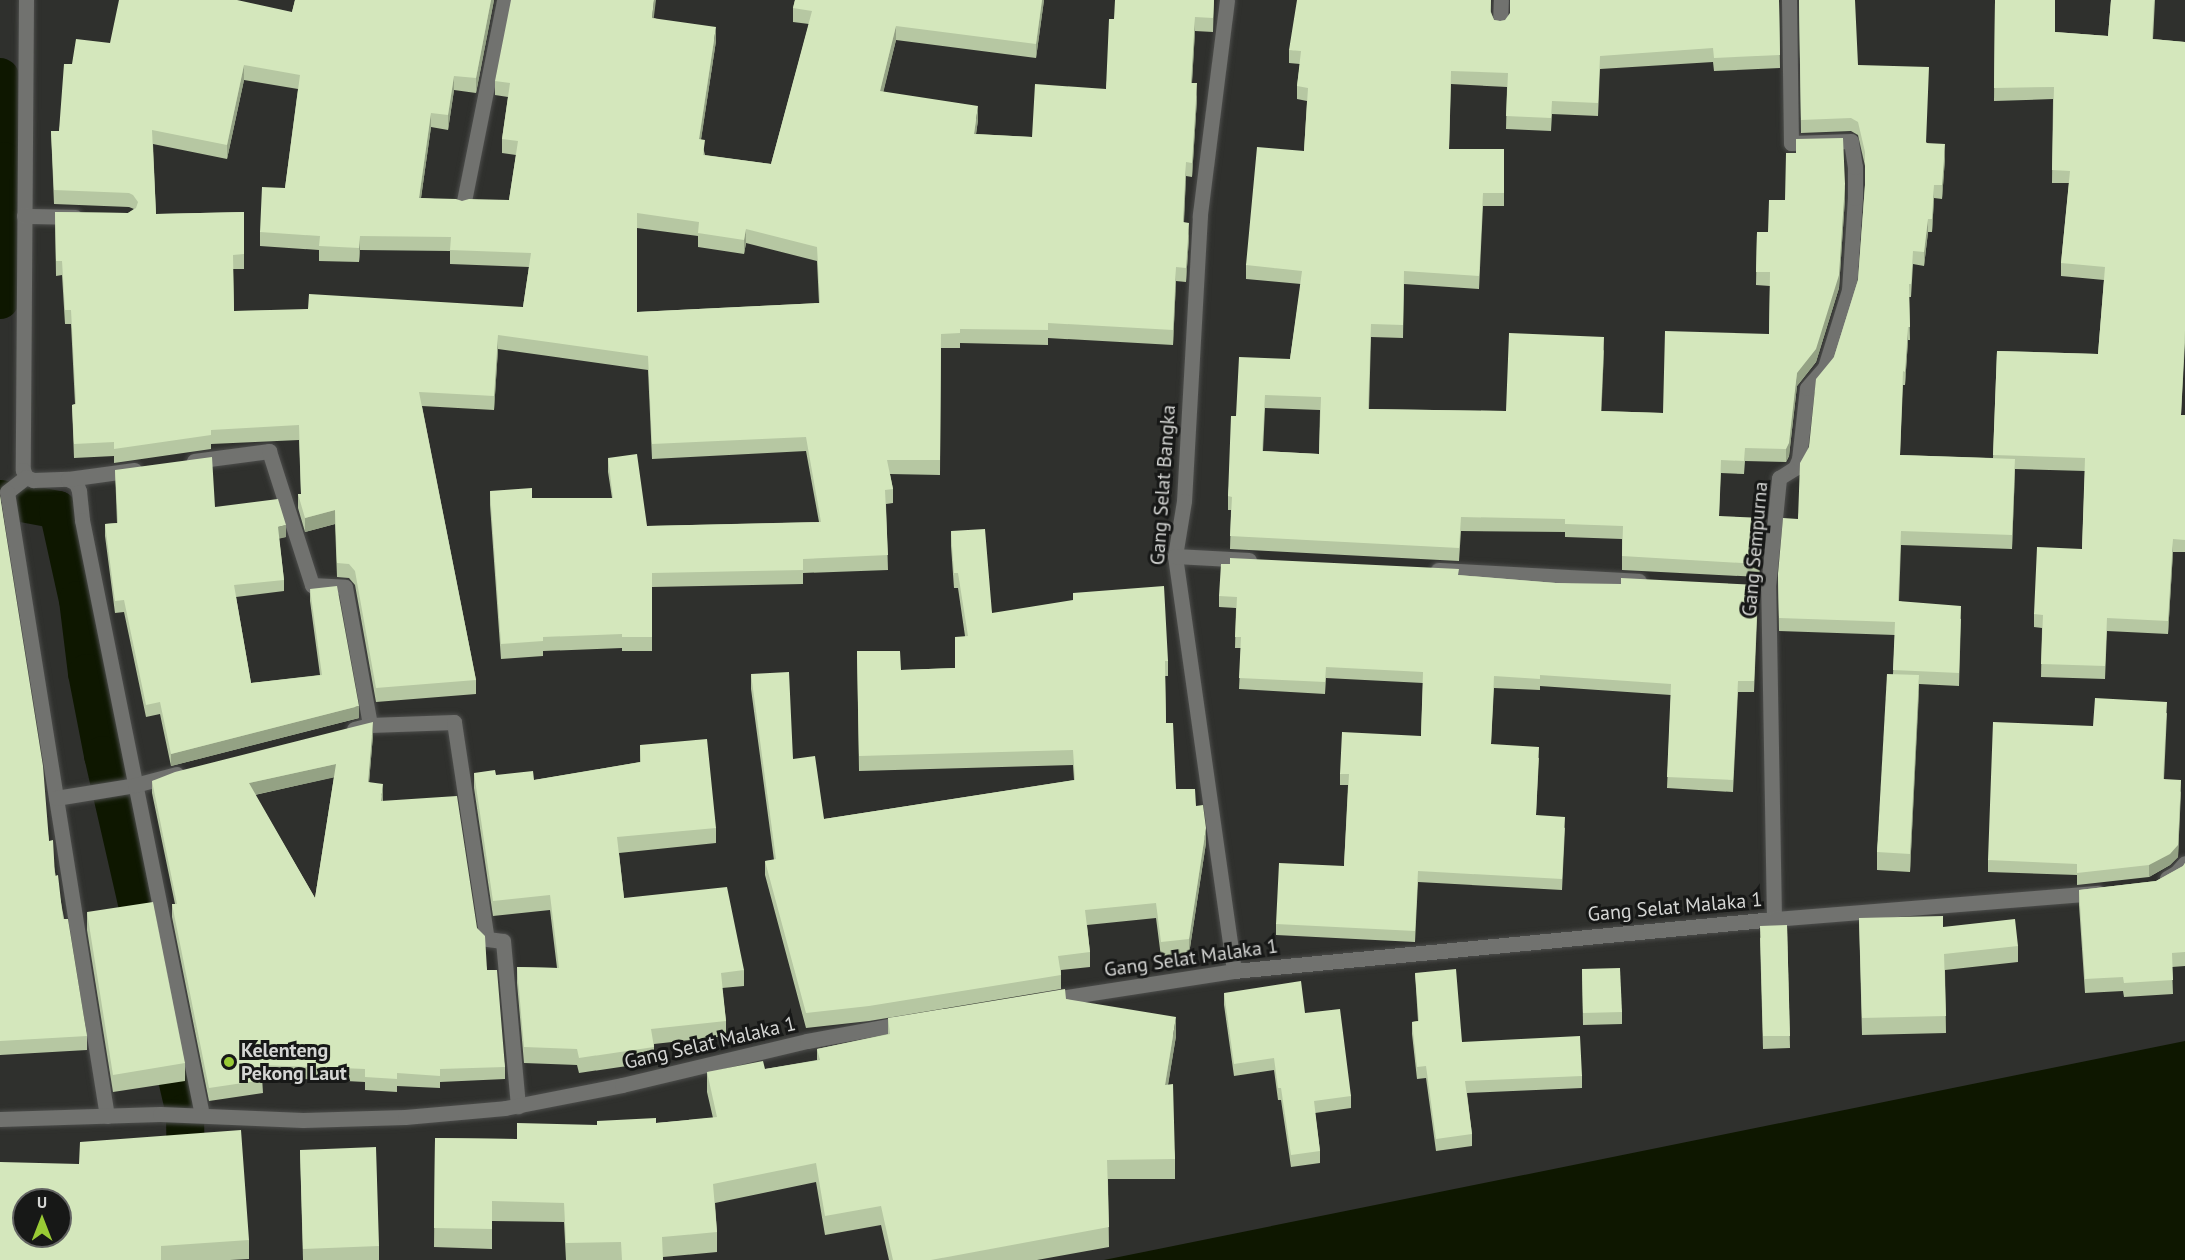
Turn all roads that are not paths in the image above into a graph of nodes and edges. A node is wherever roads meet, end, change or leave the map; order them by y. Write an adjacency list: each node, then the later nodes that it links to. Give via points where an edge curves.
1 (26, 0): 8 (street)
2 (504, 0): 7 (street)
3 (1227, 0): 14 (street, Gang Selat Bangka, via 1200,214 1184,501)
4 (1501, 0): 6 (street)
5 (1789, 0): 26 (street, Gang Sempurna, via 1791,143 1851,141 1855,167 1849,290 1825,366 1807,388 1796,468 1779,477 1762,587)
6 (1500, 25)
7 (463, 206)
8 (24, 216): 9 (street); 12 (street)
9 (94, 217)
10 (174, 464): 18 (street, via 269,451 312,585 345,587)
11 (151, 468): 13 (street)
12 (26, 477): 13 (street); 22 (street, via 8,492)
13 (68, 479): 21 (street, via 76,483 79,491)
14 (1175, 556): 15 (street); 27 (street, Gang Selat Bangka)
15 (1269, 561)
16 (1424, 569): 17 (street)
17 (1649, 581)
18 (370, 725): 19 (street); 30 (street, via 454,722 487,939 504,941)
19 (336, 734)
20 (189, 771): 21 (street)
21 (135, 785): 22 (street); 31 (street)
22 (57, 798): 32 (street)
23 (2185, 862): 24 (street, via 2176,873)
24 (2152, 886)
25 (2113, 892): 26 (street, Gang Selat Malaka 1)
26 (1774, 919): 27 (street, Gang Selat Malaka 1)
27 (1234, 971): 28 (street, Gang Selat Malaka 1)
28 (1028, 1004)
29 (918, 1021): 30 (street, Gang Selat Malaka 1, via 807,1041)
30 (518, 1106): 31 (street, Gang Selat Malaka 1, via 405,1117 303,1120)
31 (202, 1115): 32 (street, Gang Selat Malaka 1)
32 (107, 1116): 33 (street, Gang Selat Malaka 1)
33 (0, 1119)

